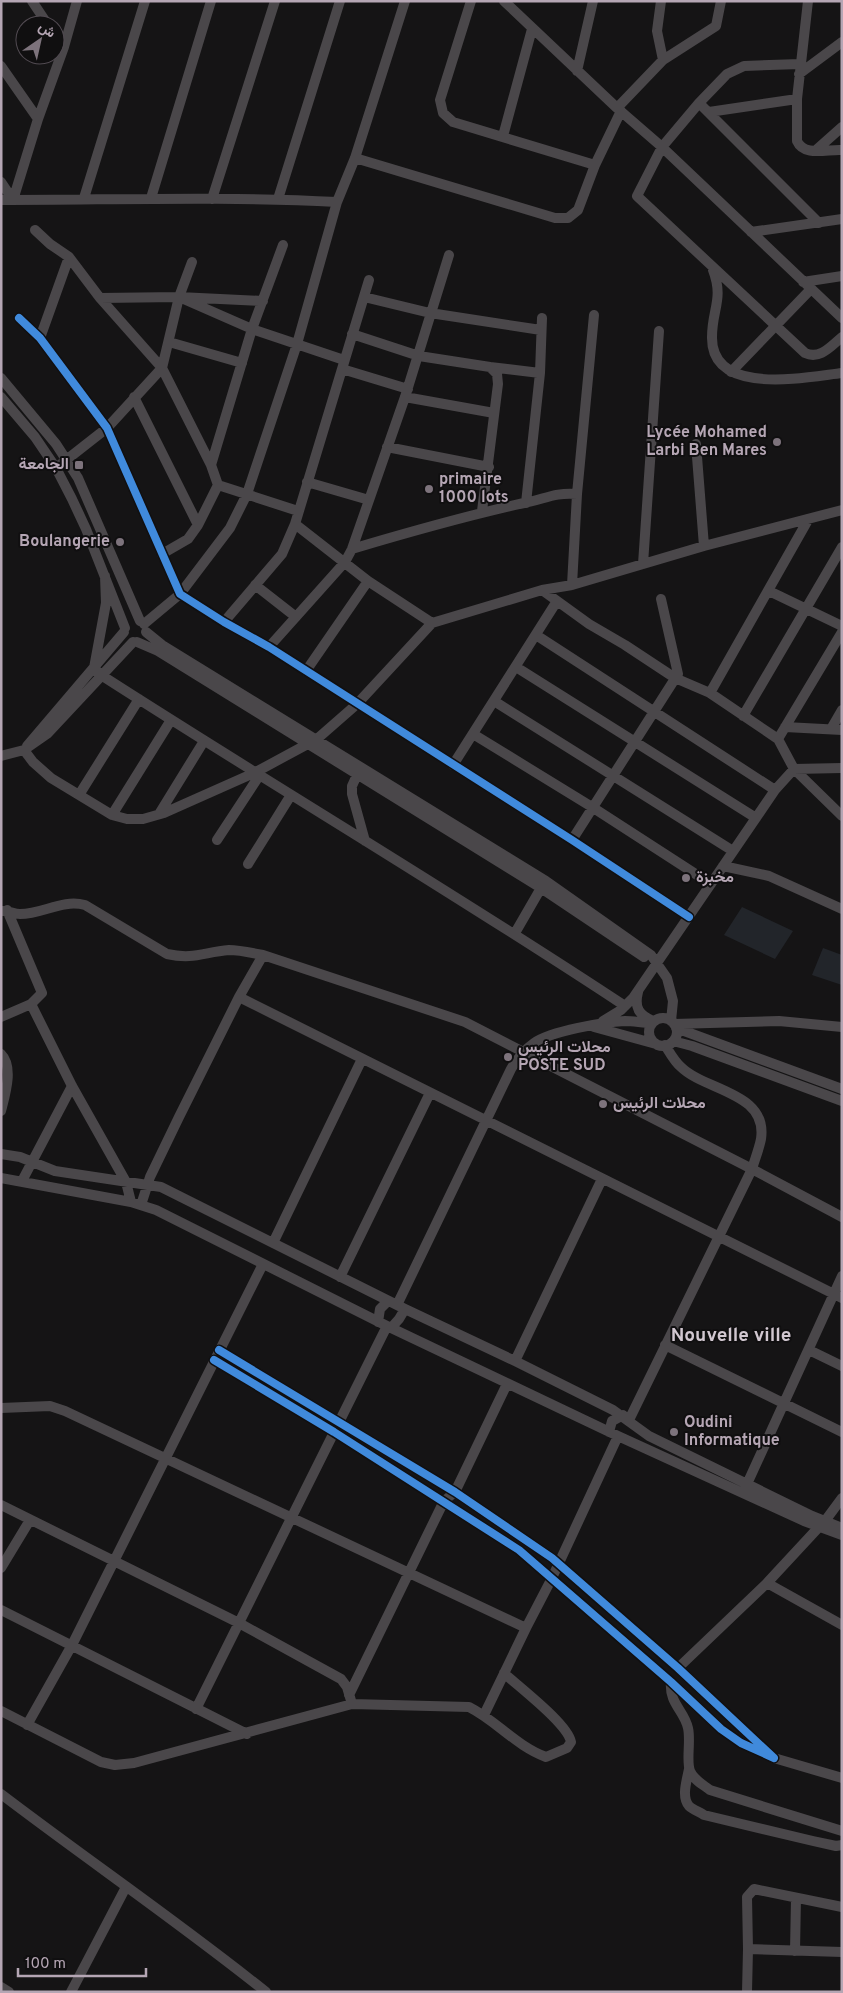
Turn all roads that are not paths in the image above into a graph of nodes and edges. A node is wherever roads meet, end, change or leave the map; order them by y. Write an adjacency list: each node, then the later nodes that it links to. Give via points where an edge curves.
1 (32, 1): 14 (street)
2 (77, 1): 17 (street)
3 (146, 1): 36 (street)
4 (211, 1): 37 (street)
5 (276, 1): 38 (street)
6 (340, 1): 39 (street)
7 (405, 1): 33 (street)
8 (471, 1): 29 (street, via 442,94 441,107 453,122)
9 (504, 1): 15 (street)
10 (593, 1): 22 (street)
11 (661, 1): 18 (street, via 657,30)
12 (722, 1): 18 (street, via 716,26)
13 (808, 1): 21 (street)
14 (41, 15)
15 (532, 29): 22 (street); 29 (street)
16 (842, 42): 21 (street)
17 (65, 43)
18 (663, 60): 25 (street)
19 (58, 65): 27 (street)
20 (1, 66): 27 (street)
21 (799, 69): 23 (street); 24 (street, via 744,66 735,69)
22 (577, 71): 25 (street)
23 (796, 100): 26 (street); 32 (street, via 797,141 804,150)
24 (699, 103): 26 (street); 30 (street)
25 (619, 109): 30 (street); 34 (street)
26 (709, 112): 44 (street)
27 (38, 119): 41 (street)
28 (842, 127): 32 (street)
29 (502, 136): 34 (street)
30 (662, 147): 46 (street); 51 (street, via 637,196)
31 (842, 150): 32 (street)
32 (815, 151)
33 (355, 158): 34 (street, via 559,219 568,218 578,210); 42 (street)
34 (595, 165)
35 (1, 182): 41 (street)
36 (84, 198): 37 (street); 41 (street)
37 (151, 198): 38 (street)
38 (212, 199): 39 (street)
39 (278, 199): 42 (street)
40 (1, 200): 41 (street)
41 (13, 200)
42 (337, 202): 72 (street)
43 (842, 219): 44 (street)
44 (818, 223): 46 (street)
45 (35, 230): 49 (street)
46 (751, 232): 54 (street)
47 (283, 245): 58 (street)
48 (449, 255): 59 (street)
49 (69, 257): 57 (street); 70 (street)
50 (192, 262): 55 (street)
51 (711, 266): 64 (street); 78 (street, via 719,296 712,346 721,364)
52 (842, 276): 54 (street)
53 (369, 280): 56 (street)
54 (807, 286): 63 (street); 64 (street)
55 (179, 296): 57 (street); 58 (street); 65 (street); 71 (street)
56 (364, 297): 59 (street); 68 (street)
57 (100, 298): 77 (street)
58 (263, 301): 65 (street)
59 (430, 313): 66 (street); 73 (street)
60 (594, 315): 96 (street)
61 (19, 318): 70 (street)
62 (542, 318): 66 (street)
63 (842, 318)
64 (775, 327): 69 (street, via 804,353 813,356 821,354); 78 (street)
65 (252, 329): 72 (street); 74 (street)
66 (541, 330): 79 (street)
67 (659, 331): 110 (street)
68 (352, 334): 73 (street); 75 (street)
69 (842, 337)
70 (40, 338): 86 (street)
71 (168, 342): 74 (street); 77 (street)
72 (297, 344): 75 (street); 95 (street)
73 (418, 356): 76 (street); 82 (street)
74 (242, 363): 90 (street)
75 (343, 364): 82 (street); 93 (street)
76 (490, 367): 79 (street); 85 (street, via 497,374)
77 (162, 368): 83 (street); 90 (street)
78 (731, 372): 80 (street, via 759,379)
79 (540, 373): 98 (street)
80 (842, 373)
81 (1, 378): 89 (street)
82 (407, 393): 85 (street); 88 (street)
83 (134, 397): 86 (street); 104 (street)
84 (1, 398): 91 (street, via 35,437)
85 (494, 413): 92 (street)
86 (107, 428): 89 (street); 108 (street)
87 (696, 444): 105 (street)
88 (387, 447): 92 (street); 97 (street)
89 (68, 460): 91 (street); 124 (street)
90 (211, 465): 94 (street)
91 (56, 468): 111 (street)
92 (488, 468): 101 (street)
93 (307, 482): 97 (street); 100 (street)
94 (218, 485): 95 (street); 104 (street)
95 (247, 494): 100 (street); 117 (street, via 230,528)
96 (577, 494): 98 (street, via 561,493); 114 (street)
97 (369, 500): 107 (street)
98 (526, 503): 101 (street)
99 (842, 510): 102 (street)
100 (298, 511): 103 (street)
101 (482, 511): 107 (street)
102 (808, 520): 105 (street); 116 (street)
103 (295, 524): 109 (street); 113 (street, via 282,554)
104 (198, 525): 108 (street, via 188,539)
105 (704, 546): 110 (street)
106 (842, 547): 120 (street)
107 (352, 549): 109 (street)
108 (162, 554): 117 (street)
109 (345, 562): 112 (street); 121 (street)
110 (642, 564): 114 (street)
111 (104, 576): 126 (street); 132 (street, via 106,603)
112 (368, 581): 123 (street); 133 (street)
113 (255, 585): 121 (street); 122 (street)
114 (572, 585): 115 (street)
115 (542, 590): 119 (street); 123 (street)
116 (769, 591): 120 (street); 135 (street)
117 (180, 594): 122 (street); 124 (street)
118 (661, 600): 134 (street, via 678,674)
119 (557, 601): 128 (street); 134 (street)
120 (806, 609): 125 (street); 141 (street)
121 (296, 617): 130 (street)
122 (224, 622): 130 (street)
123 (432, 623): 138 (street)
124 (143, 626): 126 (street, via 132,620); 129 (street, via 144,639); 149 (street, via 162,645)
125 (842, 626)
126 (124, 630): 129 (street, via 127,638); 132 (street)
127 (842, 632): 143 (street)
128 (536, 635): 131 (street); 139 (street)
129 (135, 642): 132 (street); 149 (street, via 158,651)
130 (268, 647): 133 (street)
131 (516, 667): 137 (street); 150 (street)
132 (97, 671): 136 (street); 151 (street)
133 (306, 671): 138 (street)
134 (675, 678): 135 (street); 139 (street)
135 (710, 693): 141 (street)
136 (139, 700): 142 (street); 160 (street)
137 (494, 701): 146 (street); 157 (street)
138 (357, 704): 149 (street); 153 (street)
139 (653, 710): 150 (street); 159 (street)
140 (842, 710): 144 (street)
141 (743, 716): 147 (street)
142 (171, 720): 148 (street); 164 (street)
143 (785, 727): 144 (street); 147 (street)
144 (831, 729): 145 (street)
145 (842, 730)
146 (473, 734): 153 (street); 162 (street)
147 (778, 739): 154 (street)
148 (204, 741): 156 (street); 163 (street)
149 (312, 742): 156 (street); 158 (street); 180 (street, via 546,881 651,954)
150 (634, 743): 157 (street); 166 (street)
151 (24, 750): 152 (street); 160 (street, via 41,770)
152 (1, 756)
153 (453, 765): 168 (street)
154 (794, 768): 155 (street); 159 (street); 165 (street)
155 (842, 768)
156 (256, 774): 161 (street); 163 (street); 167 (street)
157 (614, 774): 162 (street); 170 (street)
158 (357, 775): 169 (street, via 352,794); 174 (street)
159 (775, 790): 166 (street)
160 (79, 795): 164 (street)
161 (291, 795): 169 (street); 171 (street)
162 (592, 807): 168 (street); 173 (street)
163 (159, 814): 164 (street, via 135,819)
164 (112, 815)
165 (842, 816)
166 (756, 818): 170 (street)
167 (217, 840)
168 (572, 840): 177 (street)
169 (365, 841): 178 (street)
170 (733, 851): 172 (street)
171 (248, 864)
172 (723, 866): 173 (street); 175 (street, via 769,876)
173 (711, 884): 177 (street)
174 (541, 888): 178 (street); 180 (street, via 648,961)
175 (842, 908)
176 (4, 910): 179 (street, via 20,914 76,903 86,905 167,954 195,957 228,950); 183 (street, via 42,993)
177 (689, 918): 180 (street)
178 (515, 933): 184 (street)
179 (263, 955): 182 (street); 191 (street, via 465,1022)
180 (658, 963): 181 (street); 187 (street, via 667,978)
181 (639, 989): 184 (street); 186 (street, via 636,1006)
182 (239, 997): 193 (street); 207 (street)
183 (31, 1004): 185 (street); 194 (street)
184 (625, 1006): 188 (street)
185 (1, 1017)
186 (653, 1022): 187 (street, via 666,1018); 188 (street, via 622,1021); 190 (street, via 649,1035)
187 (674, 1024): 189 (street, via 779,1021); 190 (street, via 675,1037); 195 (street)
188 (593, 1026): 190 (street); 191 (street, via 547,1036)
189 (842, 1027)
190 (665, 1044): 197 (street, via 692,1046); 202 (street, via 681,1067 691,1075 738,1097 758,1116 761,1139)
191 (523, 1052): 199 (street, via 511,1069); 202 (street)
192 (1, 1054): 198 (street, via 6,1058 8,1085)
193 (362, 1059): 196 (street); 211 (street)
194 (72, 1086): 201 (street); 206 (street)
195 (842, 1089)
196 (430, 1093): 199 (street); 214 (street)
197 (842, 1101)
198 (1, 1111)
199 (488, 1121): 204 (street); 216 (street)
200 (1, 1154): 201 (street)
201 (30, 1162): 205 (street); 206 (street, via 55,1171)
202 (752, 1168): 209 (street); 210 (street)
203 (1, 1178): 205 (street)
204 (602, 1179): 210 (street); 222 (street)
205 (22, 1181): 208 (street)
206 (126, 1182): 207 (street); 208 (street)
207 (148, 1184): 208 (street); 211 (street, via 161,1187)
208 (136, 1204): 212 (street, via 156,1210)
209 (842, 1217)
210 (718, 1236): 215 (street); 218 (street)
211 (274, 1244): 214 (street)
212 (263, 1264): 217 (street); 219 (street)
213 (842, 1276): 215 (street)
214 (340, 1277): 216 (street)
215 (838, 1296): 220 (street)
216 (397, 1305): 217 (street, via 399,1319); 217 (street, via 380,1309); 222 (street)
217 (385, 1325): 224 (street); 228 (street)
218 (665, 1345): 225 (street); 227 (street)
219 (218, 1350): 221 (street); 228 (street)
220 (809, 1350): 223 (street); 225 (street)
221 (214, 1360): 229 (street); 232 (street)
222 (515, 1361): 227 (street)
223 (842, 1366)
224 (507, 1384): 231 (street); 234 (street)
225 (782, 1404): 230 (street); 233 (street)
226 (1, 1408): 232 (street, via 50,1406)
227 (628, 1420): 231 (street, via 630,1433); 231 (street, via 612,1421); 233 (street, via 649,1436)
228 (339, 1422): 229 (street); 234 (street)
229 (334, 1432): 236 (street); 238 (street)
230 (842, 1432)
231 (617, 1436): 240 (street); 244 (street)
232 (164, 1458): 238 (street); 243 (street)
233 (747, 1484): 240 (street)
234 (455, 1492): 236 (street); 244 (street)
235 (842, 1498): 240 (street)
236 (444, 1501): 246 (street); 247 (street, via 519,1550)
237 (1, 1505): 239 (street)
238 (291, 1518): 246 (street); 250 (street)
239 (30, 1520): 243 (street); 245 (street)
240 (821, 1524): 241 (street); 242 (street); 248 (street)
241 (842, 1528)
242 (842, 1535)
243 (114, 1561): 250 (street); 253 (street)
244 (558, 1563): 247 (street); 254 (street)
245 (1, 1568)
246 (409, 1572): 252 (street); 257 (street)
247 (552, 1578): 252 (street); 256 (street)
248 (768, 1583): 251 (street); 254 (street)
249 (1, 1610): 253 (street)
250 (239, 1623): 257 (street, via 341,1679); 258 (street)
251 (842, 1625)
252 (526, 1628): 255 (street)
253 (72, 1645): 258 (street); 261 (street)
254 (678, 1668): 263 (street)
255 (504, 1673): 260 (street); 260 (street, via 561,1724 571,1742 567,1748 546,1756 535,1753)
256 (671, 1682): 263 (street, via 721,1729 741,1743); 264 (street, via 670,1693 689,1730)
257 (351, 1699): 260 (street, via 469,1707); 262 (street)
258 (196, 1709): 262 (street)
259 (1, 1711): 261 (street)
260 (484, 1715)
261 (27, 1726): 262 (street, via 101,1762 122,1765)
262 (247, 1734)
263 (774, 1758): 265 (street)
264 (689, 1769): 267 (street, via 694,1779 710,1790); 268 (street, via 686,1800 690,1807 704,1815)
265 (842, 1778)
266 (1, 1794): 269 (street)
267 (842, 1831)
268 (842, 1845)
269 (126, 1887): 277 (street); 278 (street)
270 (796, 1898): 271 (street); 272 (street, via 754,1889 747,1897); 273 (street)
271 (842, 1907)
272 (748, 1949): 273 (street); 279 (street)
273 (794, 1950): 274 (street)
274 (842, 1952)
275 (1, 1987): 276 (street)
276 (9, 1992)
277 (71, 1992)
278 (266, 1992)
279 (747, 1992)

